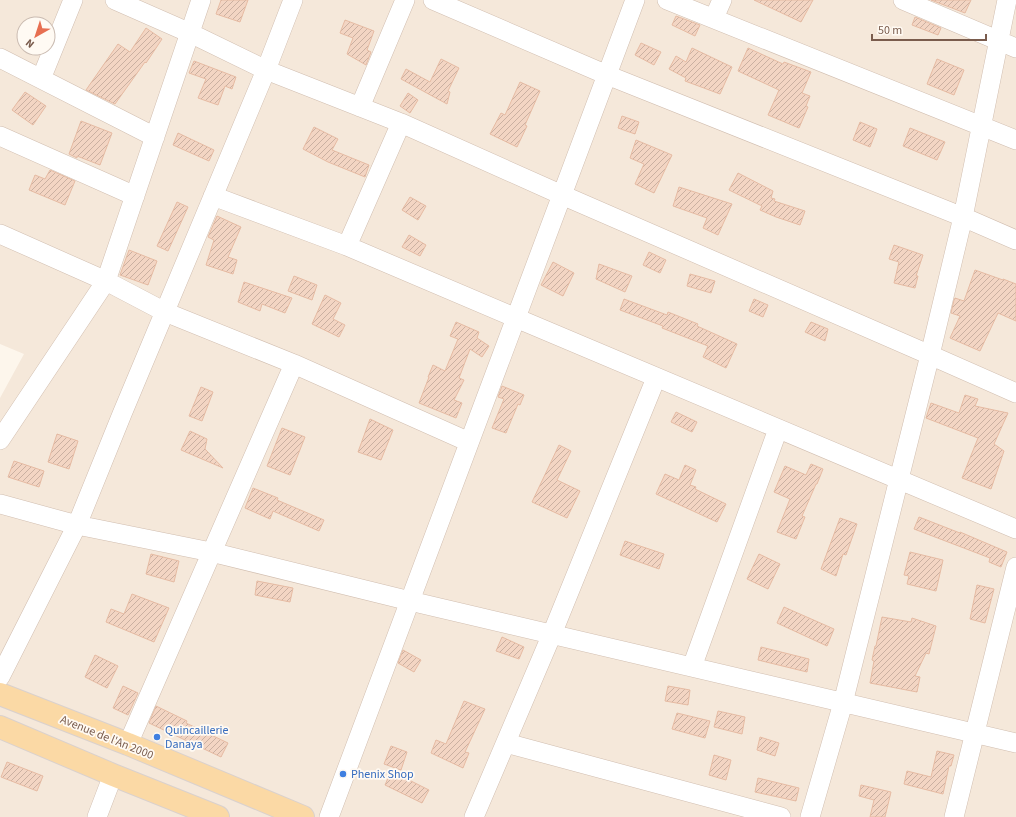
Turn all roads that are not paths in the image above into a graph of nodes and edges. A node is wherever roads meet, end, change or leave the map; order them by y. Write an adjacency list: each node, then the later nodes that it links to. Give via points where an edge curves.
1 (73, 0): 18 (street)
2 (115, 0): 13 (street)
3 (201, 0): 13 (street)
4 (293, 0): 16 (street)
5 (405, 0): 19 (street)
6 (433, 0): 17 (street)
7 (635, 0): 17 (street)
8 (667, 0): 12 (street)
9 (722, 0): 12 (street)
10 (1007, 0): 14 (street)
11 (911, 2): 14 (street)
12 (714, 18): 21 (street)
13 (190, 33): 16 (street); 23 (street)
14 (1008, 44): 21 (street)
15 (0, 58): 18 (street)
16 (266, 70): 19 (street); 27 (street)
17 (607, 75): 25 (street); 28 (street)
18 (41, 79): 23 (street)
19 (360, 107): 20 (street)
20 (401, 123): 25 (street); 31 (street)
21 (982, 126): 24 (street); 28 (street)
22 (0, 136): 26 (street)
23 (155, 136): 26 (street)
24 (1016, 140)
25 (562, 195): 34 (street); 35 (street)
26 (135, 196): 32 (street)
27 (213, 196): 31 (street); 33 (street)
28 (963, 217): 30 (street); 35 (street)
29 (0, 234): 32 (street)
30 (1016, 240)
31 (347, 246): 34 (street)
32 (106, 281): 33 (street); 40 (street)
33 (165, 312): 36 (street); 44 (street)
34 (516, 318): 37 (street); 41 (street)
35 (930, 355): 38 (street); 42 (street)
36 (294, 364): 41 (street); 46 (street)
37 (656, 378): 39 (street); 49 (street)
38 (1016, 393)
39 (778, 429): 42 (street); 50 (street)
40 (0, 440)
41 (470, 442): 48 (street)
42 (899, 480): 45 (street); 53 (street)
43 (0, 504): 44 (street)
44 (77, 525): 46 (street); 51 (street)
45 (1016, 529)
46 (211, 552): 48 (street); 58 (street)
47 (1016, 567): 55 (street)
48 (410, 601): 49 (street); 63 (street)
49 (552, 634): 50 (street); 56 (street)
50 (692, 667): 53 (street)
51 (0, 677)
52 (0, 694): 58 (main road, Avenue de l'An 2000)
53 (843, 703): 55 (street); 66 (street)
54 (0, 727): 59 (main road)
55 (975, 733): 57 (street); 67 (street)
56 (506, 743): 64 (street); 65 (street)
57 (1016, 743)
58 (128, 744): 62 (main road, Avenue de l'An 2000)
59 (113, 775): 60 (street); 61 (main road)
60 (97, 817)
61 (218, 817)
62 (303, 817)
63 (329, 817)
64 (474, 817)
65 (781, 817)
66 (810, 817)
67 (954, 817)

